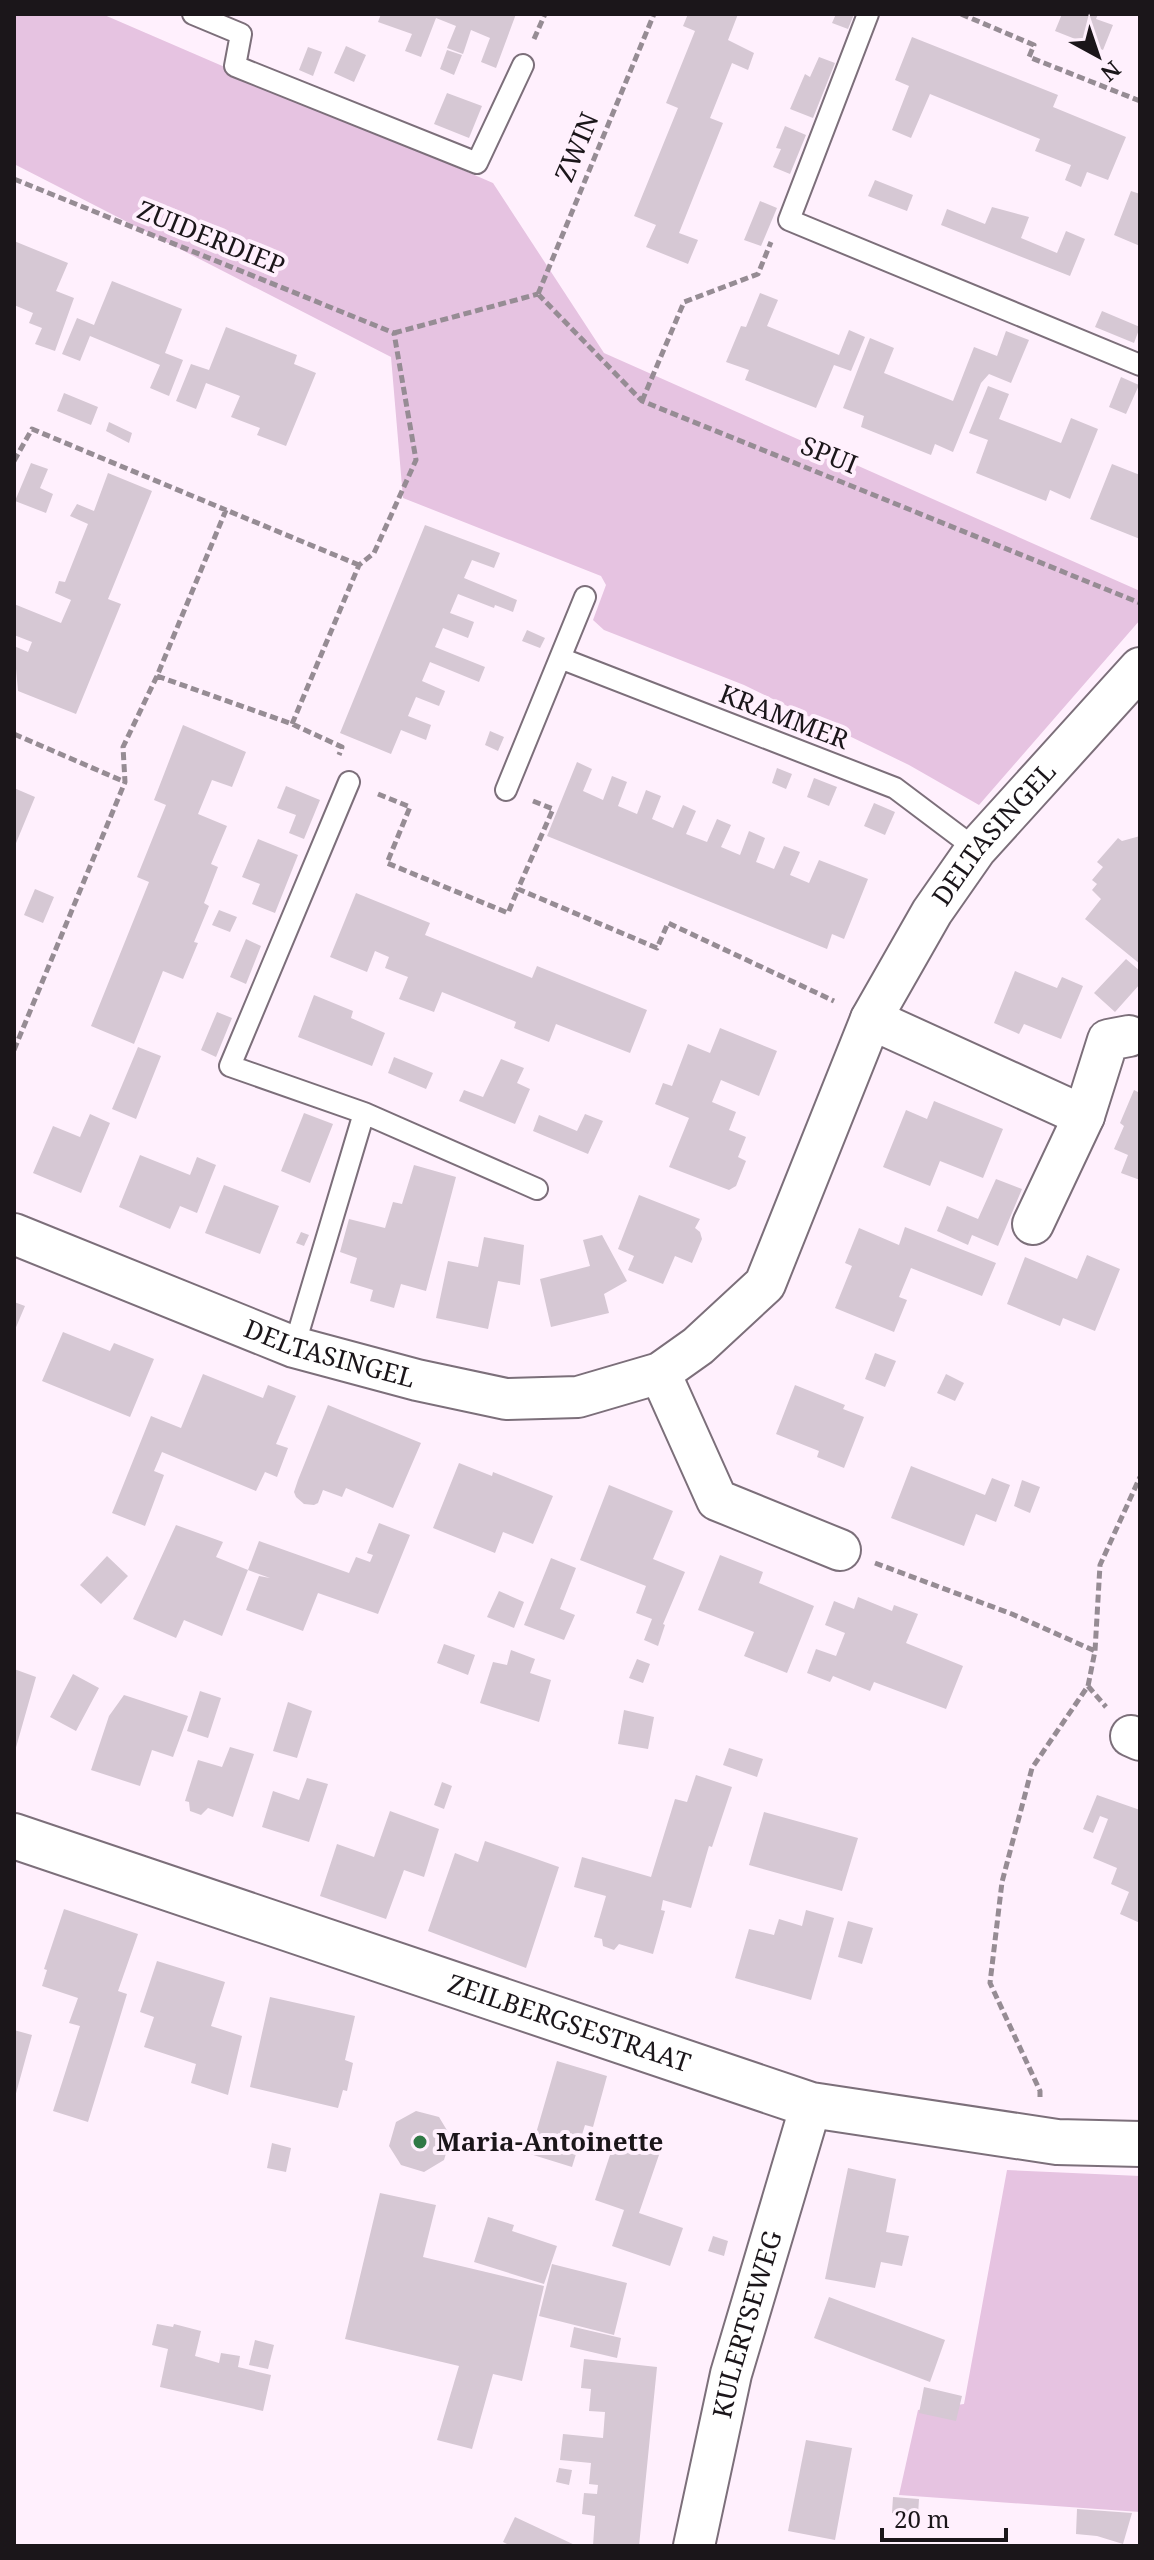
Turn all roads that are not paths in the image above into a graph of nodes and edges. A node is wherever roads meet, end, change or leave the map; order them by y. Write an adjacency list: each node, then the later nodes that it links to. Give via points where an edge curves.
1 (193, 14): 3 (lane, via 241,34 235,66 477,163)
2 (868, 14): 4 (lane, via 789,220)
3 (523, 65)
4 (1140, 365)
5 (585, 597): 6 (lane)
6 (560, 658): 9 (lane); 10 (lane, KRAMMER, via 895,788)
7 (1140, 668): 10 (street, DELTASINGEL)
8 (349, 782): 13 (lane, via 230,1066)
9 (506, 790)
10 (976, 849): 11 (street, DELTASINGEL, via 932,912)
11 (871, 1019): 14 (street); 19 (street, DELTASINGEL, via 765,1284)
12 (1129, 1036): 14 (street, via 1108,1040)
13 (364, 1113): 15 (lane); 18 (lane)
14 (1084, 1116): 16 (street)
15 (537, 1189)
16 (1033, 1224)
17 (14, 1234): 18 (street, DELTASINGEL)
18 (294, 1347): 19 (street, DELTASINGEL, via 506,1399 578,1397)
19 (660, 1373): 20 (street, via 717,1500)
20 (840, 1550)
21 (14, 1836): 22 (street, ZEILBERGSESTRAAT)
22 (811, 2105): 23 (street, ZEILBERGSESTRAAT, via 1057,2142); 24 (street, KULERTSEWEG, via 731,2374)
23 (1140, 2144)
24 (694, 2546)

